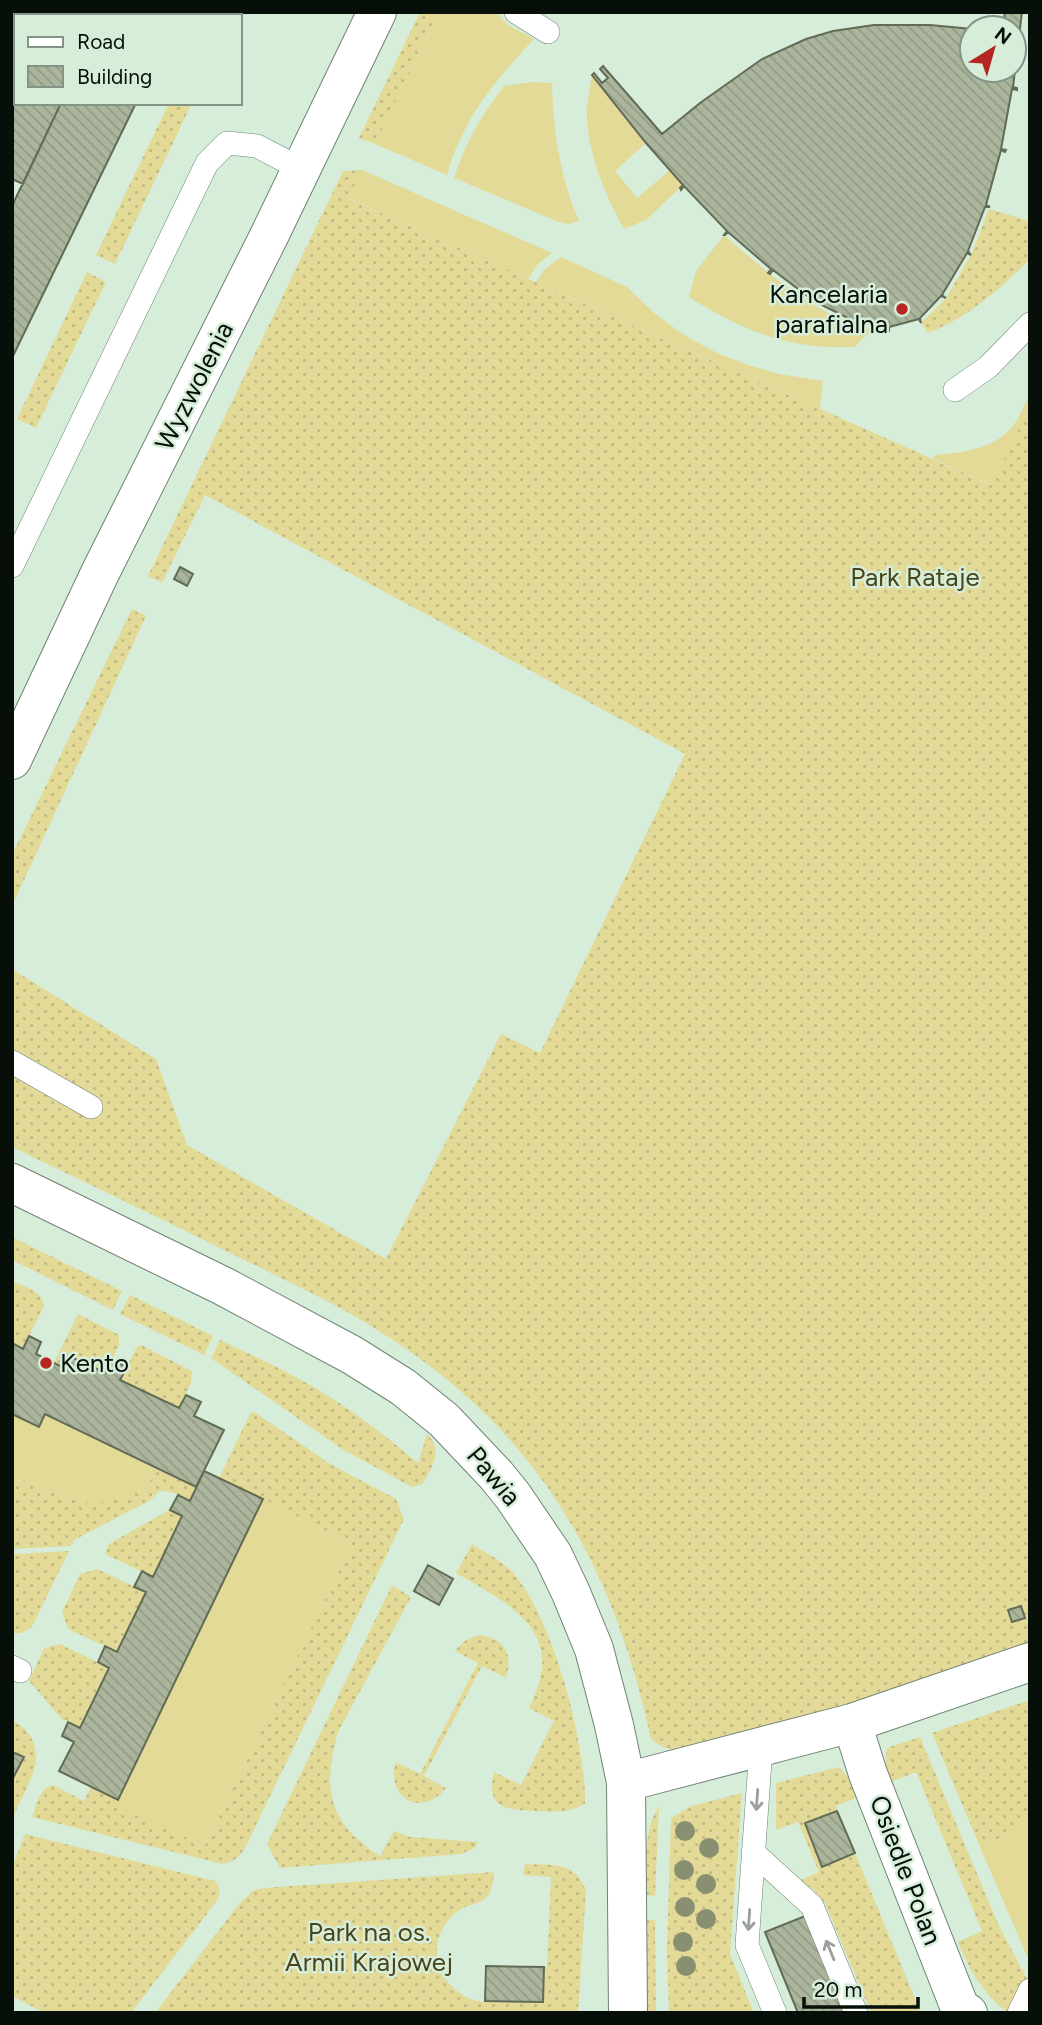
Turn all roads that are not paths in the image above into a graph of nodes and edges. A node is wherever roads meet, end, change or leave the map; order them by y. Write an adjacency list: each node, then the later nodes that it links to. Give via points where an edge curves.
1 (377, 12): 4 (street, Wyzwolenia)
2 (516, 12): 3 (lane)
3 (548, 32)
4 (301, 169): 7 (lane, via 257,146 227,143 207,163); 8 (street, Wyzwolenia)
5 (1030, 324): 6 (lane, via 988,367)
6 (955, 390)
7 (12, 566)
8 (12, 760)
9 (12, 1062): 10 (lane)
10 (91, 1107)
11 (12, 1183): 15 (street, Pawia, via 352,1355 444,1420 513,1496 553,1555 594,1648)
12 (1030, 1662): 13 (street)
13 (852, 1723): 14 (street); 21 (street, Osiedle Polan, via 960,2008)
14 (761, 1747): 15 (street); 16 (lane, one-way to 16)
15 (626, 1782): 18 (street, Pawia)
16 (753, 1852): 19 (lane, one-way to 19, via 747,1945); 20 (lane, one-way to 16, via 812,1906)
17 (1030, 1990): 22 (lane)
18 (628, 2013)
19 (775, 2013)
20 (856, 2013)
21 (968, 2013)
22 (1020, 2013)

